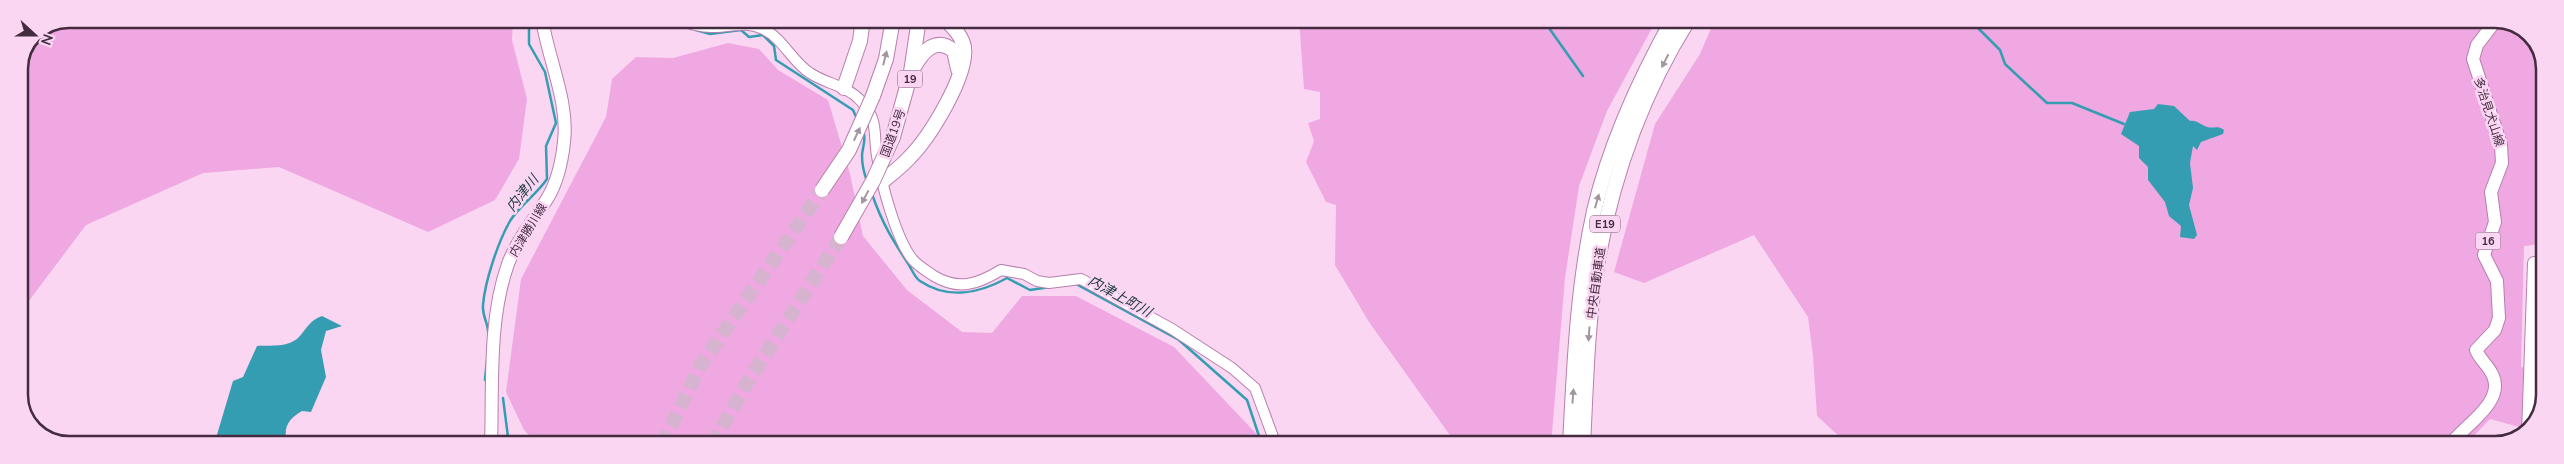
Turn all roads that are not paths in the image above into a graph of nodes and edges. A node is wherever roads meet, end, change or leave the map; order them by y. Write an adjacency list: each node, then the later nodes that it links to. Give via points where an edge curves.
1 (544, 28): 18 (main road, 内津勝川線, via 564,114 564,139 548,198 518,242 500,291)
2 (759, 28): 12 (street, via 778,39 810,74)
3 (862, 28): 12 (highway)
4 (891, 28): 14 (highway, 19, one-way to 4, bridge, via 849,150 873,96 886,59)
5 (917, 28): 10 (highway, 国道19号 / 19)
6 (953, 28): 11 (highway, via 964,46)
7 (1668, 28): 20 (highway, 中央自動車道 / E19, one-way to 7, via 1580,297 1595,209 1620,126)
8 (1684, 28): 21 (highway, 中央自動車道 / E19, one-way to 21, via 1650,92 1618,176 1608,214 1590,318)
9 (2490, 28): 22 (main road, 多治見犬山線 / 16, via 2477,45 2473,59 2501,145 2502,162 2491,192 2495,222 2484,255 2497,282 2499,318 2495,330 2476,350 2493,376 2494,390 2482,412)
10 (911, 72): 11 (highway, via 924,51 934,44 954,51); 15 (highway, 国道19号 / 19, one-way to 15, bridge, via 892,137 873,181)
11 (959, 74): 13 (highway, via 928,134 909,158)
12 (844, 88): 13 (street, via 872,114)
13 (883, 181): 19 (street, via 905,247 913,261 928,272 941,280 962,285 980,283 1001,270 1049,283 1081,279 1172,329 1232,368 1255,388)
14 (822, 190)
15 (841, 237)
16 (2536, 318): 17 (main road)
17 (2529, 419)
18 (491, 436)
19 (1272, 436)
20 (1571, 437)
21 (1583, 437)
22 (2456, 437)

